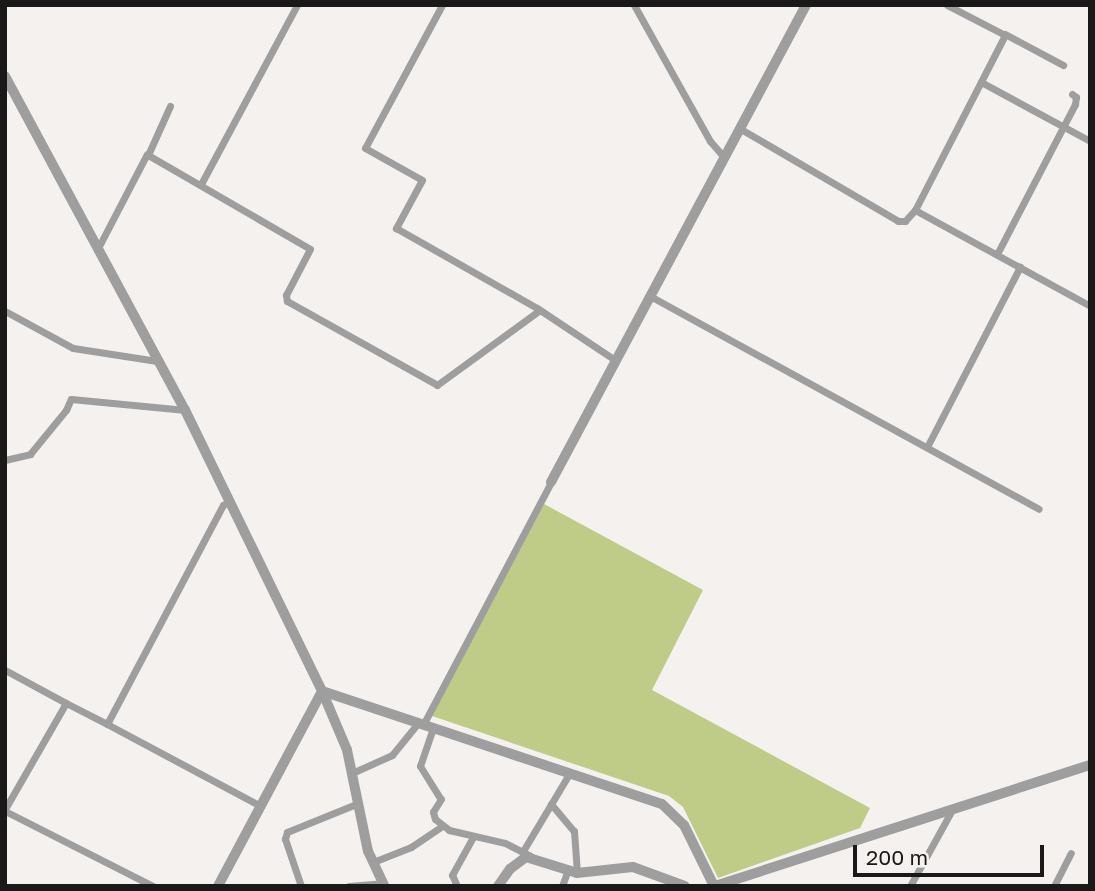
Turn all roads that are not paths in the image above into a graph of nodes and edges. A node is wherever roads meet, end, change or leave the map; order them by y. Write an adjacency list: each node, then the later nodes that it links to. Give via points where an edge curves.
1 (297, 5): 17 (street)
2 (442, 5): 24 (street, via 365,148 422,180 396,228)
3 (634, 5): 16 (street, via 710,141)
4 (806, 5): 13 (street)
5 (947, 5): 6 (street)
6 (1005, 34): 7 (street); 9 (street)
7 (1063, 65)
8 (5, 76): 19 (street)
9 (981, 82): 12 (street); 18 (street)
10 (1072, 94): 12 (street, via 1075,104)
11 (170, 106): 15 (street)
12 (1063, 126): 14 (street); 20 (street)
13 (739, 128): 16 (street); 18 (street, via 898,221 905,221)
14 (1090, 141)
15 (147, 154): 17 (street); 19 (street)
16 (724, 157): 22 (street)
17 (201, 184): 24 (street, via 310,249 287,301 437,385)
18 (915, 210): 20 (street)
19 (97, 250): 27 (street)
20 (997, 254): 21 (street)
21 (1020, 267): 23 (street); 29 (street)
22 (650, 296): 26 (street); 29 (street)
23 (1090, 306)
24 (540, 310): 26 (street)
25 (5, 311): 27 (street, via 73,348)
26 (615, 360): 31 (street)
27 (157, 362): 28 (street)
28 (185, 410): 30 (street, via 71,399 30,454); 32 (street)
29 (927, 447): 33 (street)
30 (5, 460)
31 (551, 482): 38 (street)
32 (230, 501): 35 (street); 37 (street, via 223,505)
33 (1040, 509)
34 (5, 670): 36 (street)
35 (322, 691): 38 (street); 40 (street); 44 (street)
36 (66, 703): 37 (street); 46 (street)
37 (107, 724): 44 (street)
38 (425, 725): 40 (street, via 393,755); 41 (street); 47 (street, via 420,770 441,799 433,815)
39 (1090, 765): 45 (street)
40 (352, 774): 42 (street)
41 (569, 774): 43 (street); 64 (street, via 672,811)
42 (356, 804): 51 (street); 57 (street, via 287,832 285,839)
43 (551, 804): 50 (street); 52 (street, via 574,831)
44 (259, 805): 56 (street)
45 (953, 807): 64 (street); 65 (street)
46 (5, 810): 55 (street)
47 (442, 826): 48 (street); 51 (street, via 411,847)
48 (473, 837): 50 (street, via 505,843); 59 (street, via 452,875)
49 (1071, 853): 66 (street)
50 (527, 854): 52 (street); 60 (street)
51 (373, 862): 54 (street)
52 (572, 872): 53 (street, via 633,867); 61 (street)
53 (660, 874): 62 (street); 63 (street)
54 (383, 885): 58 (street)
55 (153, 886)
56 (218, 886)
57 (301, 886)
58 (349, 886)
59 (457, 886)
60 (498, 886)
61 (562, 886)
62 (655, 886)
63 (685, 886)
64 (715, 886)
65 (910, 886)
66 (1054, 886)

